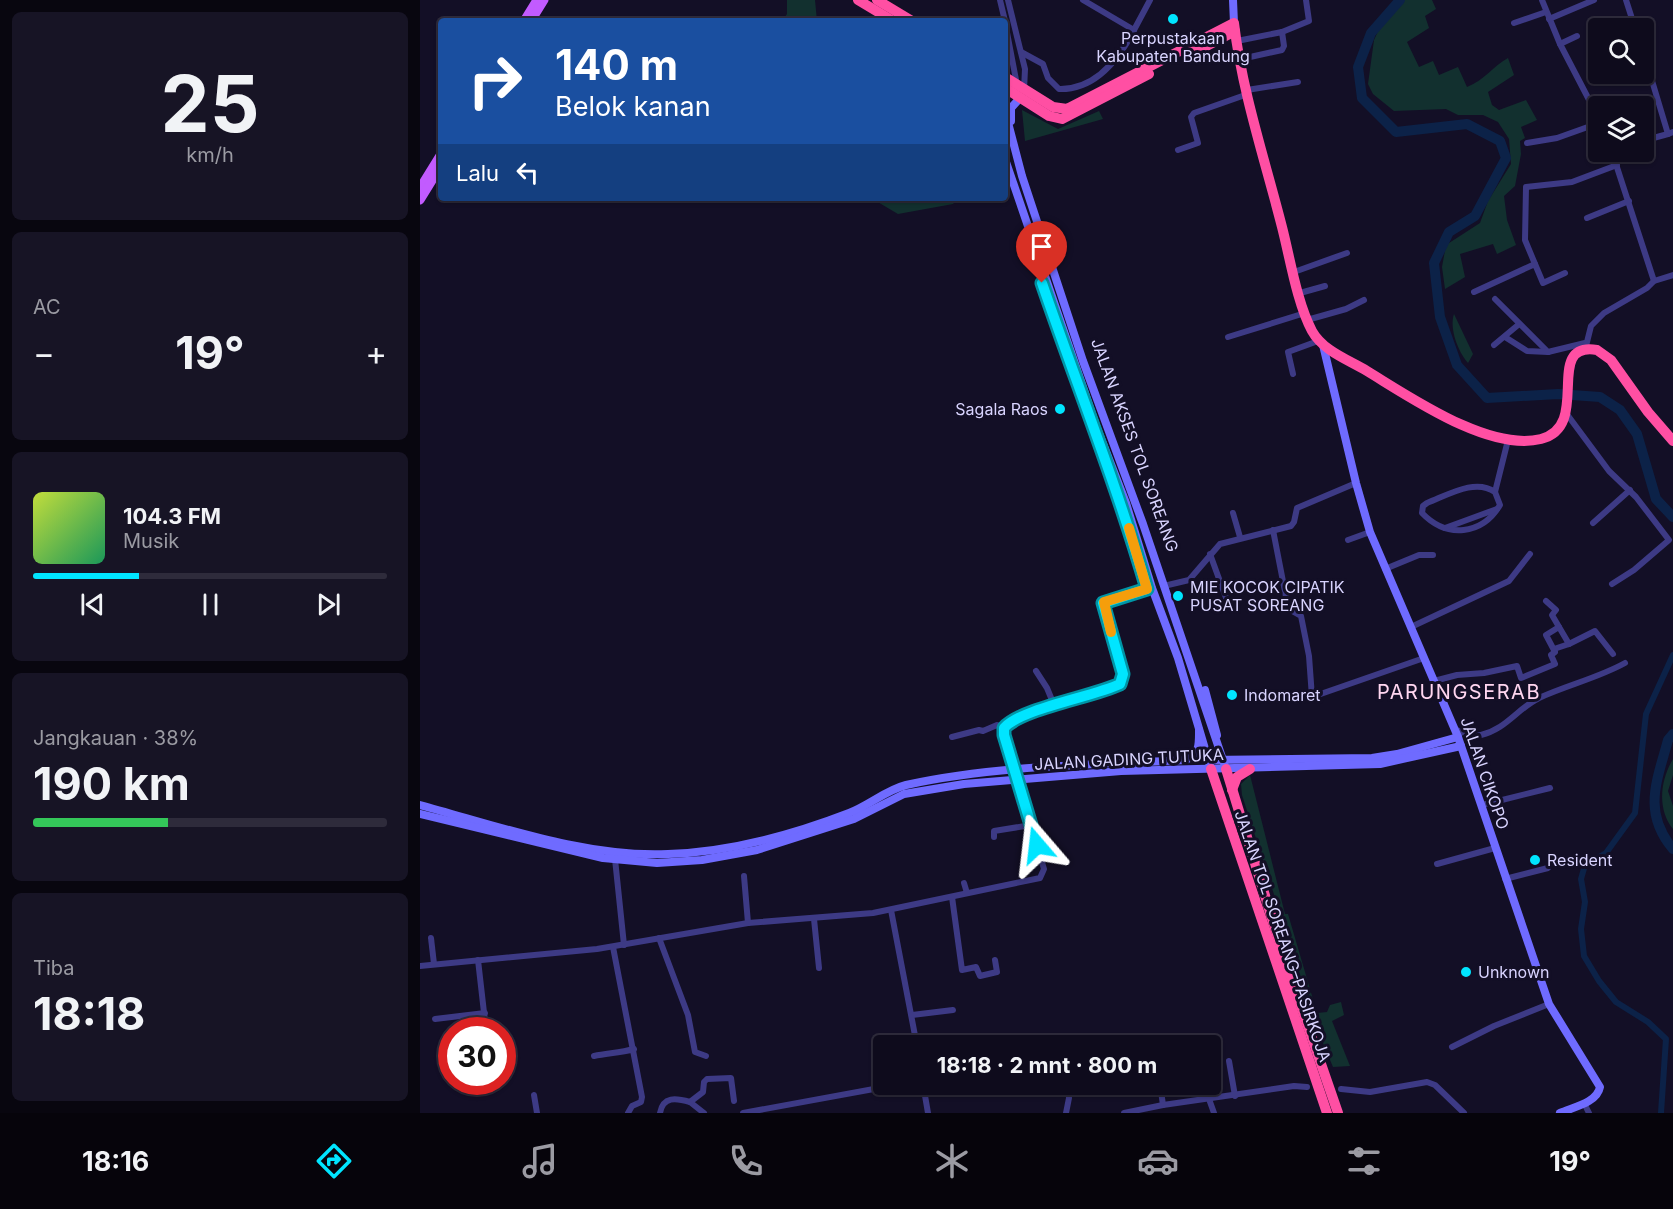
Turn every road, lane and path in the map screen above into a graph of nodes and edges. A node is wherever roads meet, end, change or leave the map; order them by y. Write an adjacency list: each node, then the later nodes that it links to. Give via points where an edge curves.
1 (537, 0): 16 (main road)
2 (544, 0): 17 (main road)
3 (858, 0): 15 (highway)
4 (877, 0): 15 (highway)
5 (1083, 0): 22 (street)
6 (1150, 0): 22 (street)
7 (1233, 0): 23 (main road)
8 (1305, 0): 24 (street, via 1309,21)
9 (1542, 0): 14 (street)
10 (1594, 0): 20 (street)
11 (1626, 0): 19 (street)
12 (1010, 1): 13 (street); 28 (street)
13 (1001, 2): 18 (street)
14 (1546, 12): 20 (street); 21 (street)
15 (892, 16)
16 (526, 18)
17 (533, 18)
18 (1004, 18)
19 (1632, 18)
20 (1549, 20): 27 (street)
21 (1514, 23)
22 (1134, 30): 28 (street, via 1121,54 1100,76 1066,89 1053,85 1043,64)
23 (1236, 32): 24 (street); 29 (highway); 34 (highway, via 1150,70 1066,119 1049,116)
24 (1282, 32): 29 (street, via 1282,50)
25 (1577, 36): 27 (street)
26 (1008, 37): 34 (street)
27 (1560, 44): 36 (street)
28 (1022, 52): 34 (street, via 1026,73)
29 (1241, 59): 35 (highway)
30 (1008, 80): 34 (highway)
31 (1298, 82): 35 (street)
32 (1654, 83): 40 (street)
33 (1008, 89): 34 (highway)
34 (1019, 92): 39 (main road, via 1011,108)
35 (1248, 92): 43 (street, via 1194,113 1191,117 1198,143); 57 (highway)
36 (1588, 99)
37 (1008, 122): 39 (main road, JALAN AKSES TOL SOREANG)
38 (1588, 125): 42 (street, via 1557,138)
39 (1011, 132): 45 (main road, JALAN AKSES TOL SOREANG)
40 (1671, 133): 41 (street)
41 (1654, 138)
42 (1527, 143)
43 (1178, 150)
44 (438, 159): 51 (main road)
45 (1020, 162): 74 (main road, JALAN AKSES TOL SOREANG); 85 (main road, JALAN AKSES TOL SOREANG)
46 (1616, 162): 47 (street)
47 (1617, 165): 53 (street); 56 (street, via 1572,182 1526,187 1525,240)
48 (1008, 168): 74 (main road, JALAN AKSES TOL SOREANG)
49 (438, 171): 52 (main road)
50 (1008, 177): 82 (main road, JALAN AKSES TOL SOREANG, via 1093,431)
51 (420, 188)
52 (420, 200)
53 (1629, 201): 54 (street); 60 (street)
54 (1587, 218)
55 (1347, 253): 57 (street)
56 (1535, 264): 58 (street, via 1543,283); 62 (street)
57 (1294, 272): 63 (highway)
58 (1565, 273)
59 (1673, 274): 60 (street)
60 (1654, 281): 72 (street, via 1604,313 1591,326)
61 (1325, 286): 63 (street)
62 (1474, 292)
63 (1300, 293): 66 (highway)
64 (1495, 299): 67 (street)
65 (1364, 300): 66 (street, via 1346,309)
66 (1306, 316): 68 (street); 70 (highway)
67 (1518, 325): 69 (street); 73 (street)
68 (1228, 337)
69 (1505, 337): 71 (street); 73 (street, via 1533,353)
70 (1321, 343): 75 (street, via 1288,352); 77 (highway, via 1441,416); 79 (main road, JALAN CIKOPO)
71 (1494, 345)
72 (1585, 346): 73 (street); 76 (highway, via 1574,355 1567,376); 78 (highway, via 1611,360)
73 (1548, 352)
74 (1079, 363): 82 (main road, JALAN AKSES TOL SOREANG); 85 (main road, JALAN AKSES TOL SOREANG)
75 (1293, 374)
76 (1566, 411): 77 (highway, via 1561,428 1551,436 1531,441); 80 (street, via 1609,471)
77 (1508, 440): 81 (street)
78 (1673, 441)
79 (1356, 483): 88 (street, via 1300,507 1295,511 1293,524); 89 (main road, JALAN CIKOPO)
80 (1630, 490): 86 (street); 92 (street)
81 (1495, 492): 83 (street); 87 (street, via 1475,486 1427,503 1422,513)
82 (1121, 497): 99 (main road, JALAN AKSES TOL SOREANG); 113 (main road, JALAN AKSES TOL SOREANG)
83 (1498, 509): 87 (street); 87 (street, via 1485,523 1465,532)
84 (1233, 513): 90 (street)
85 (1146, 523): 98 (main road, JALAN AKSES TOL SOREANG); 116 (main road, JALAN AKSES TOL SOREANG)
86 (1593, 523)
87 (1445, 528)
88 (1273, 530): 90 (street); 107 (street, via 1287,602 1302,617 1312,697)
89 (1370, 532): 91 (street); 96 (main road, JALAN CIKOPO)
90 (1240, 537): 93 (street, via 1218,545)
91 (1348, 540)
92 (1671, 542): 97 (street)
93 (1210, 554): 98 (street, via 1187,581); 100 (street)
94 (1530, 554): 102 (street, via 1513,578)
95 (1433, 555): 96 (street, via 1419,555)
96 (1385, 569): 102 (main road, JALAN CIKOPO)
97 (1612, 584)
98 (1168, 585): 116 (main road, JALAN AKSES TOL SOREANG, via 1216,723)
99 (1147, 589): 111 (street, via 1103,603 1123,674 1121,682); 113 (main road, JALAN AKSES TOL SOREANG, via 1191,719)
100 (1226, 598)
101 (1546, 601): 103 (street, via 1557,610 1552,615)
102 (1411, 627): 107 (main road, JALAN CIKOPO)
103 (1559, 627): 104 (street); 105 (street, via 1546,635)
104 (1569, 644): 105 (street); 106 (street, via 1595,631)
105 (1554, 649): 110 (street, via 1551,655 1555,664 1521,678 1516,666)
106 (1612, 654)
107 (1424, 658): 110 (main road, JALAN CIKOPO)
108 (1625, 663): 115 (street, via 1596,678 1541,697 1498,729)
109 (1036, 671): 111 (street)
110 (1434, 681): 115 (main road, JALAN CIKOPO)
111 (1054, 705): 112 (street)
112 (1004, 728): 114 (street, via 997,725); 120 (street)
113 (1199, 730): 118 (main road, JALAN AKSES TOL SOREANG); 120 (main road, JALAN GADING TUTUKA, via 1196,755 1186,760)
114 (952, 737)
115 (1458, 737): 117 (main road, JALAN GADING TUTUKA, via 1372,758); 119 (main road, JALAN GADING TUTUKA, via 1380,764); 125 (main road, JALAN CIKOPO)
116 (1216, 738): 117 (main road, JALAN AKSES TOL SOREANG)
117 (1224, 764): 118 (main road, JALAN GADING TUTUKA); 119 (main road, JALAN GADING TUTUKA); 123 (highway, JALAN TOL SOREANG–PASIRKOJA)
118 (1209, 765): 121 (main road, JALAN GADING TUTUKA); 186 (highway, JALAN TOL SOREANG–PASIRKOJA)
119 (1250, 769): 123 (highway, via 1237,777)
120 (1014, 770): 121 (street); 127 (main road, JALAN GADING TUTUKA, via 907,785 844,815 754,842 701,852 604,851)
121 (1017, 779): 128 (street); 131 (main road, JALAN GADING TUTUKA, via 908,793 854,819 756,850 657,863)
122 (1550, 788): 125 (street)
123 (1232, 790): 187 (highway, JALAN TOL SOREANG–PASIRKOJA)
124 (420, 805): 127 (main road, JALAN GADING TUTUKA)
125 (1482, 805): 130 (main road, JALAN CIKOPO)
126 (420, 813): 127 (main road, JALAN GADING TUTUKA)
127 (460, 820): 131 (main road, JALAN GADING TUTUKA)
128 (1031, 825): 129 (street, via 994,831); 137 (street, via 1043,876)
129 (993, 837)
130 (1495, 848): 132 (street); 135 (main road, JALAN CIKOPO)
131 (615, 860): 144 (street)
132 (1437, 864)
133 (1548, 868): 135 (street)
134 (744, 876): 141 (street)
135 (1505, 879): 151 (main road, JALAN CIKOPO)
136 (964, 883): 137 (street)
137 (967, 893): 138 (street)
138 (952, 897): 139 (street); 147 (street, via 961,968 976,968 980,976 997,972)
139 (891, 910): 140 (street); 154 (street)
140 (814, 919): 141 (street); 150 (street)
141 (748, 923): 143 (street)
142 (431, 938): 148 (street)
143 (659, 938): 144 (street); 161 (street, via 688,1015 695,1052)
144 (624, 945): 145 (street)
145 (613, 947): 146 (street); 159 (street)
146 (478, 960): 148 (street); 153 (street)
147 (995, 960)
148 (434, 964): 149 (street)
149 (420, 966)
150 (819, 968)
151 (1549, 1004): 158 (street); 174 (main road, JALAN CIKOPO, via 1599,1083 1598,1093)
152 (953, 1010): 154 (street)
153 (485, 1013): 155 (street); 156 (street)
154 (912, 1016): 157 (street)
155 (485, 1017)
156 (435, 1019)
157 (915, 1035)
158 (1452, 1047)
159 (634, 1049): 160 (street); 178 (street, via 642,1100)
160 (594, 1056)
161 (706, 1056)
162 (1228, 1061): 170 (street)
163 (1307, 1087): 170 (street)
164 (873, 1089): 181 (street)
165 (1341, 1089): 188 (street, via 1370,1092 1427,1082)
166 (534, 1095): 177 (street)
167 (926, 1095): 182 (street)
168 (1069, 1095): 183 (street)
169 (1162, 1095): 175 (street)
170 (1235, 1096): 171 (street)
171 (1209, 1099): 175 (street); 185 (street)
172 (734, 1101): 173 (street, via 729,1078 705,1080 702,1092)
173 (690, 1102): 179 (street, via 669,1100); 180 (street)
174 (1584, 1103): 189 (main road); 190 (street)
175 (1163, 1105): 176 (street)
176 (1133, 1112): 184 (street)
177 (537, 1113)
178 (628, 1113)
179 (660, 1113)
180 (704, 1113)
181 (743, 1113)
182 (928, 1113)
183 (1066, 1113)
184 (1124, 1113)
185 (1214, 1113)
186 (1327, 1113)
187 (1338, 1113)
188 (1464, 1113)
189 (1560, 1113)
190 (1589, 1113)

